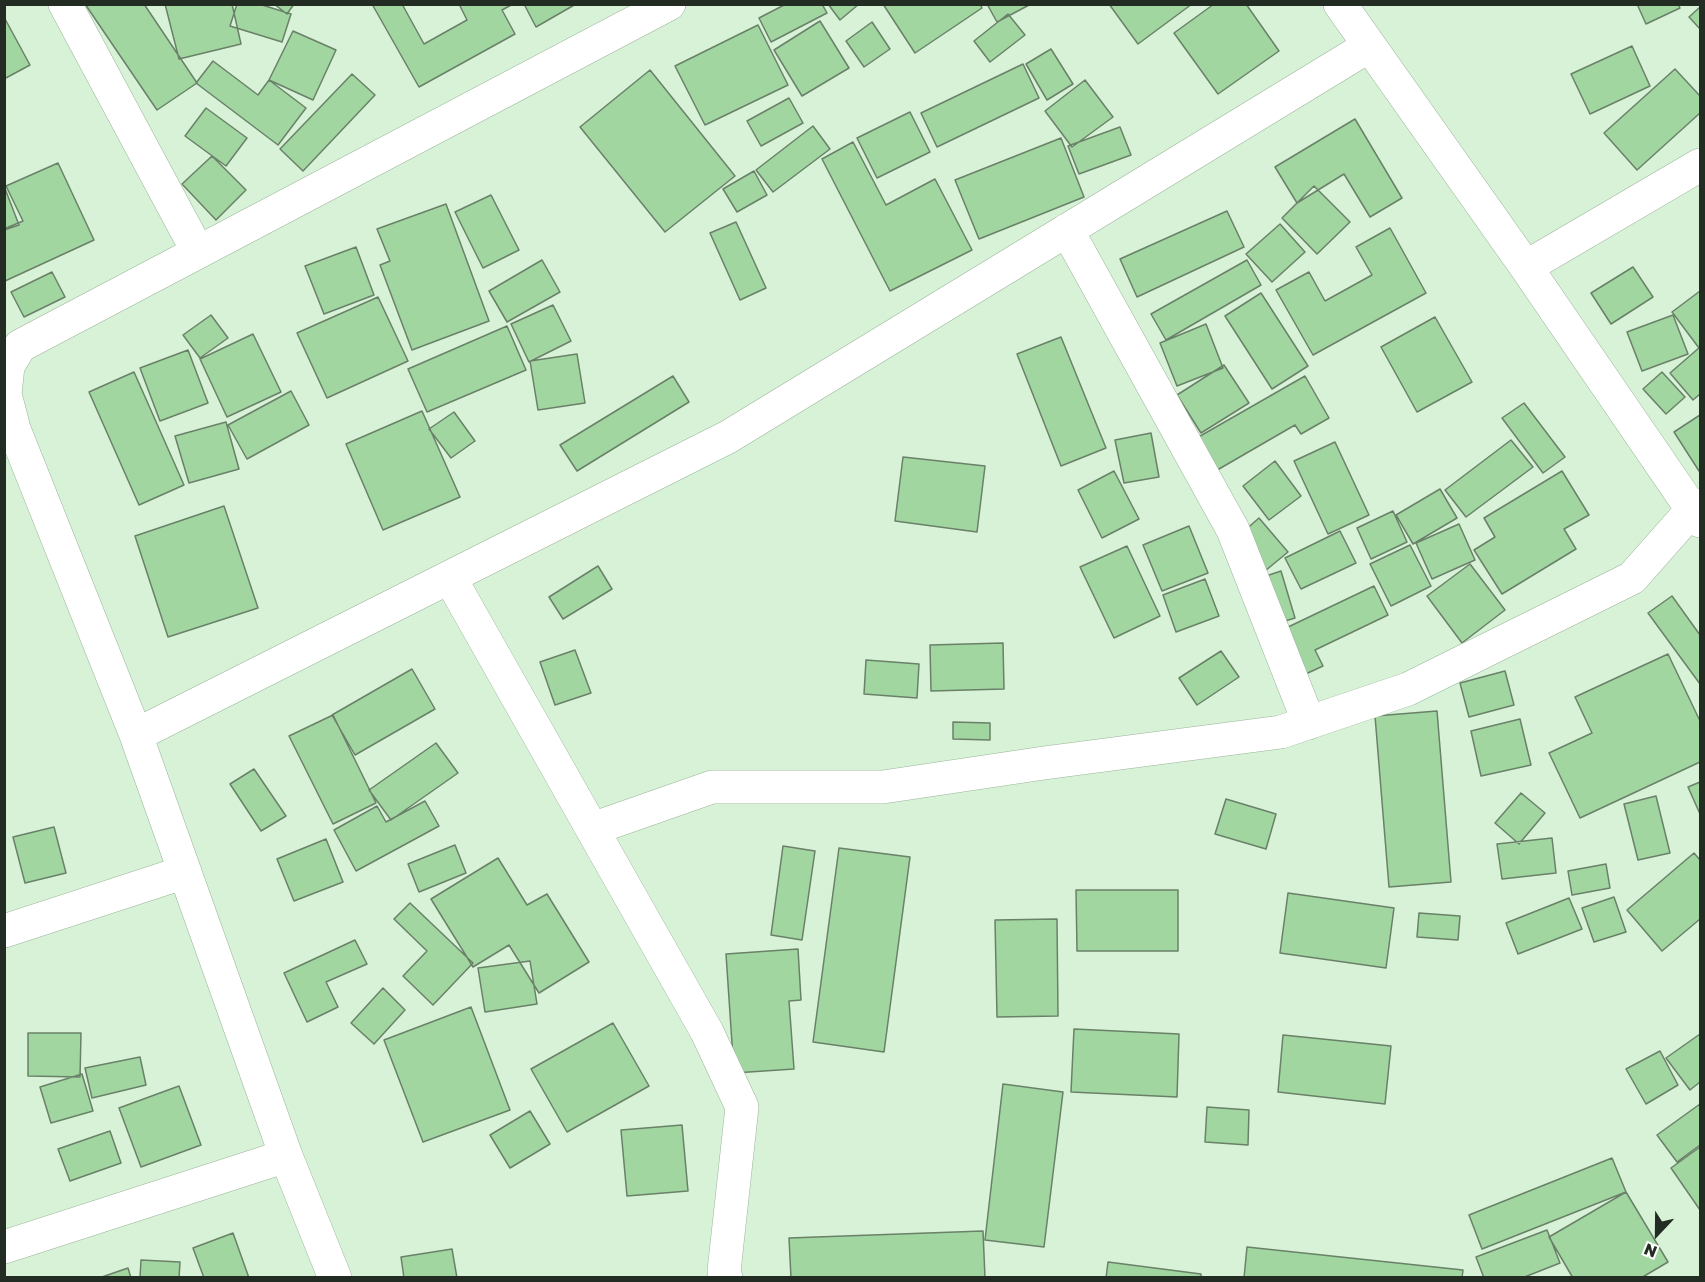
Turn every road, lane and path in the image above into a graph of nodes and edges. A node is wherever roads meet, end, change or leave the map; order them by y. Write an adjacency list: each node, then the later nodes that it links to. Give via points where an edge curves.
1 (64, 4): 7 (street)
2 (669, 4): 7 (street)
3 (1340, 4): 4 (street)
4 (1368, 46): 6 (street); 8 (street)
5 (1701, 165): 8 (street)
6 (1067, 230): 10 (street, via 728,437); 11 (street, via 1233,530)
7 (198, 252): 12 (street, via 20,346 8,366 5,394 14,429)
8 (1526, 267): 9 (street)
9 (1698, 512): 11 (street, via 1632,578 1408,689)
10 (450, 578): 12 (street); 13 (street)
11 (1309, 723): 13 (street, via 1281,732 883,787 712,787)
12 (136, 735): 14 (street)
13 (592, 829): 19 (street, via 707,1032 742,1107)
14 (185, 872): 15 (street); 16 (street)
15 (4, 931)
16 (286, 1156): 17 (street); 18 (street)
17 (4, 1247)
18 (335, 1278)
19 (726, 1278)

